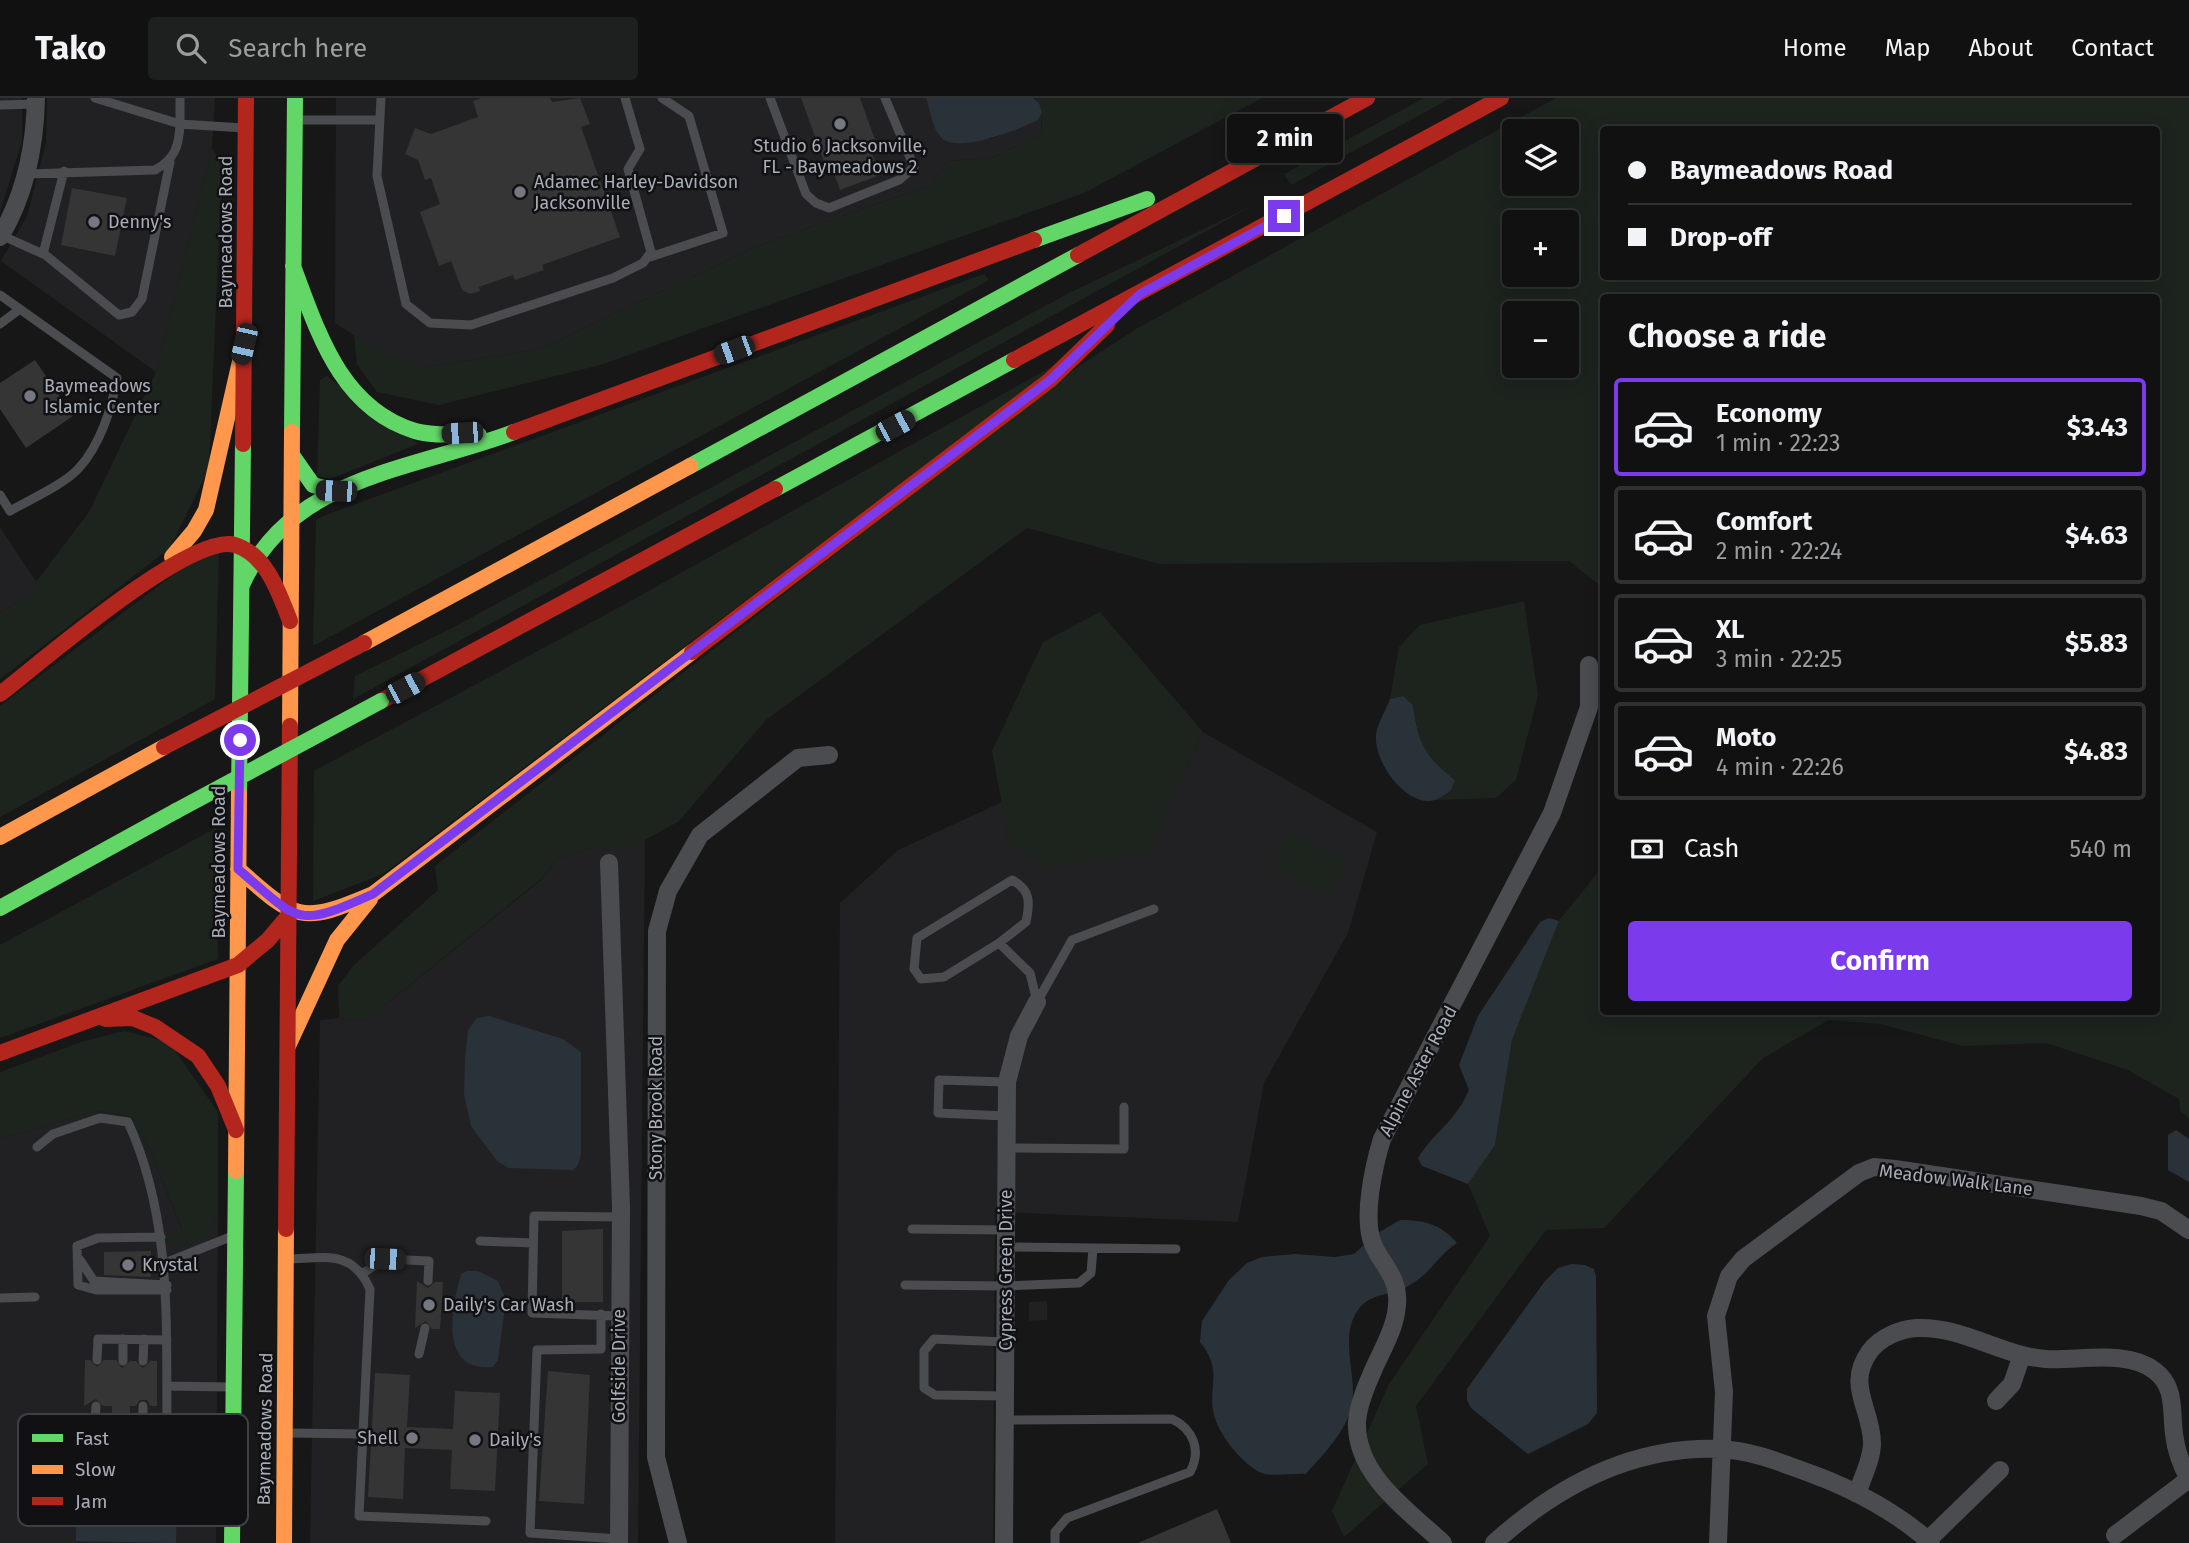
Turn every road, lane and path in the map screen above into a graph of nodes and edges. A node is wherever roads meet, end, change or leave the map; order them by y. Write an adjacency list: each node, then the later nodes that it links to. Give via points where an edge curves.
1 (95, 98): 16 (lane)
2 (180, 98): 16 (lane)
3 (246, 98): 17 (main road, Baymeadows Road)
4 (295, 98): 14 (main road, Baymeadows Road)
5 (381, 98): 15 (lane)
6 (625, 98): 24 (lane, via 640,149 628,169 651,252)
7 (662, 98): 24 (lane, via 689,116 723,233)
8 (770, 98): 9 (lane, via 806,194 829,208 899,180 914,167)
9 (885, 98)
10 (1367, 98): 18 (main road)
11 (1501, 98): 26 (main road)
12 (36, 101): 13 (lane); 21 (street)
13 (0, 105)
14 (295, 120): 15 (lane); 25 (main road, Baymeadows Road)
15 (380, 120): 24 (lane, via 377,176 406,304 430,323 471,325 613,278)
16 (180, 124): 17 (lane); 19 (lane, via 179,143)
17 (246, 128): 30 (main road, Baymeadows Road)
18 (1255, 159): 31 (main road); 42 (main road, bridge)
19 (170, 162): 20 (lane, via 155,170); 23 (lane, via 142,299 132,312 119,315)
20 (64, 171): 21 (lane); 23 (lane)
21 (27, 174): 22 (street)
22 (1, 236): 23 (lane)
23 (43, 253)
24 (647, 258)
25 (293, 267): 31 (main road, via 334,369 366,406 415,431); 32 (main road, Baymeadows Road)
26 (1140, 294): 45 (main road, via 1050,380); 46 (main road, bridge)
27 (0, 295): 28 (lane)
28 (20, 309): 29 (lane); 34 (lane, via 117,378 114,398 93,448 78,470 10,511)
29 (0, 324)
30 (244, 344): 36 (main road, Baymeadows Road); 37 (main road, via 206,510)
31 (499, 438): 33 (main road)
32 (292, 454): 33 (main road, via 306,482 321,491); 35 (main road, Baymeadows Road)
33 (336, 491): 35 (main road)
34 (0, 495)
35 (291, 518): 36 (main road); 38 (main road, Baymeadows Road)
36 (248, 552): 37 (main road, via 220,543 207,545); 38 (main road, via 273,578); 44 (main road, Baymeadows Road, via 242,585)
37 (155, 577): 40 (main road)
38 (290, 621): 48 (main road, Baymeadows Road)
39 (1589, 665): 117 (street, Alpine Aster Road, via 1589,707 1552,813 1382,1139 1374,1167 1372,1243 1389,1268 1397,1314 1357,1421 1363,1454 1381,1486)
40 (0, 694)
41 (829, 755): 114 (street, Stony Brook Road, via 798,758 700,835 668,891 657,931 656,1457)
42 (0, 837)
43 (609, 863): 61 (street, Golfside Drive)
44 (238, 869): 48 (main road); 50 (main road, Baymeadows Road)
45 (373, 894): 48 (main road, via 323,916); 53 (main road, via 337,940)
46 (0, 908)
47 (1154, 909): 51 (lane, via 1072,940)
48 (290, 914): 50 (main road); 53 (main road, Baymeadows Road)
49 (999, 943): 49 (lane, via 944,977 921,979 914,969 917,938 1012,880 1023,886 1030,901 1026,922); 51 (lane, via 1030,972)
50 (238, 965): 52 (main road); 58 (main road, Baymeadows Road)
51 (1037, 1002): 55 (street, Cypress Green Drive, via 1019,1036)
52 (96, 1019): 54 (main road); 58 (main road, via 133,1018 198,1056 218,1086)
53 (288, 1046): 71 (main road, Baymeadows Road)
54 (0, 1053)
55 (1007, 1082): 57 (street, Cypress Green Drive); 57 (lane, via 939,1080 938,1113)
56 (1124, 1107): 60 (lane, via 1124,1149)
57 (1006, 1116): 60 (street, Cypress Green Drive)
58 (236, 1130): 64 (main road, Baymeadows Road)
59 (37, 1147): 65 (lane, via 53,1134 100,1118 128,1122 139,1146)
60 (1006, 1148): 66 (street, Cypress Green Drive)
61 (620, 1217): 68 (lane, via 534,1216); 80 (street, Golfside Drive)
62 (912, 1229): 66 (lane)
63 (2189, 1230): 105 (street, Meadow Walk Lane, via 2161,1211 2141,1206 1895,1169 1874,1167 1859,1173 1743,1259 1729,1276 1716,1316 1724,1392)
64 (235, 1236): 72 (lane); 93 (main road, Baymeadows Road)
65 (161, 1237): 72 (lane); 77 (lane, via 98,1238 77,1246 78,1255 94,1281)
66 (1006, 1239): 69 (lane); 76 (street, Cypress Green Drive)
67 (480, 1241): 68 (lane)
68 (533, 1243): 80 (lane, via 532,1312)
69 (1093, 1248): 70 (lane); 76 (lane, via 1091,1273 1079,1283)
70 (1176, 1249)
71 (286, 1259): 73 (lane, via 342,1257); 103 (main road, Baymeadows Road)
72 (165, 1263): 77 (lane)
73 (363, 1273): 74 (lane, via 385,1259 429,1261); 104 (lane, via 370,1289)
74 (428, 1281)
75 (905, 1285): 76 (lane)
76 (1006, 1286): 85 (street, Cypress Green Drive)
77 (167, 1288): 84 (lane)
78 (35, 1297): 79 (lane)
79 (0, 1298)
80 (610, 1315): 86 (street, Golfside Drive)
81 (425, 1328): 87 (lane)
82 (123, 1339): 83 (lane); 89 (lane, via 98,1339); 90 (lane)
83 (144, 1339): 84 (lane); 91 (lane)
84 (167, 1340): 92 (lane)
85 (1006, 1342): 94 (street, Cypress Green Drive); 94 (lane, via 934,1339 924,1351 924,1388 935,1395)
86 (610, 1350): 111 (street, Golfside Drive); 111 (lane, via 537,1350 530,1532)
87 (419, 1354)
88 (2022, 1355): 95 (street, via 2012,1384); 107 (street, via 2127,1360 2157,1371 2172,1398 2177,1451); 108 (street, via 1936,1329 1898,1331 1883,1339 1871,1350 1859,1379 1859,1397 1872,1441)
89 (97, 1360)
90 (123, 1360)
91 (143, 1361)
92 (167, 1386): 93 (lane); 100 (lane)
93 (233, 1387): 101 (main road, Baymeadows Road)
94 (1005, 1396): 102 (street, Cypress Green Drive)
95 (1996, 1401)
96 (96, 1406): 98 (lane)
97 (143, 1406): 99 (lane)
98 (96, 1414)
99 (143, 1414)
100 (167, 1414)
101 (233, 1414)
102 (1005, 1420): 115 (street, Cypress Green Drive); 116 (lane, via 1172,1419 1184,1425 1194,1439 1195,1464 1190,1472 1067,1518 1055,1532)
103 (285, 1432): 104 (lane); 113 (main road, Baymeadows Road)
104 (363, 1434): 109 (lane, via 359,1516)
105 (1721, 1449): 108 (street, via 1769,1458); 118 (street, via 1673,1450 1617,1465 1536,1509); 119 (street, Meadow Walk Lane)
106 (2000, 1470): 112 (street)
107 (2189, 1479): 110 (street)
108 (1857, 1494): 112 (street)
109 (486, 1521)
110 (2115, 1535)
111 (619, 1541)
112 (1929, 1541)
113 (284, 1543)
114 (678, 1543)
115 (1004, 1543)
116 (1055, 1543)
117 (1443, 1543)
118 (1494, 1543)
119 (1718, 1543)

